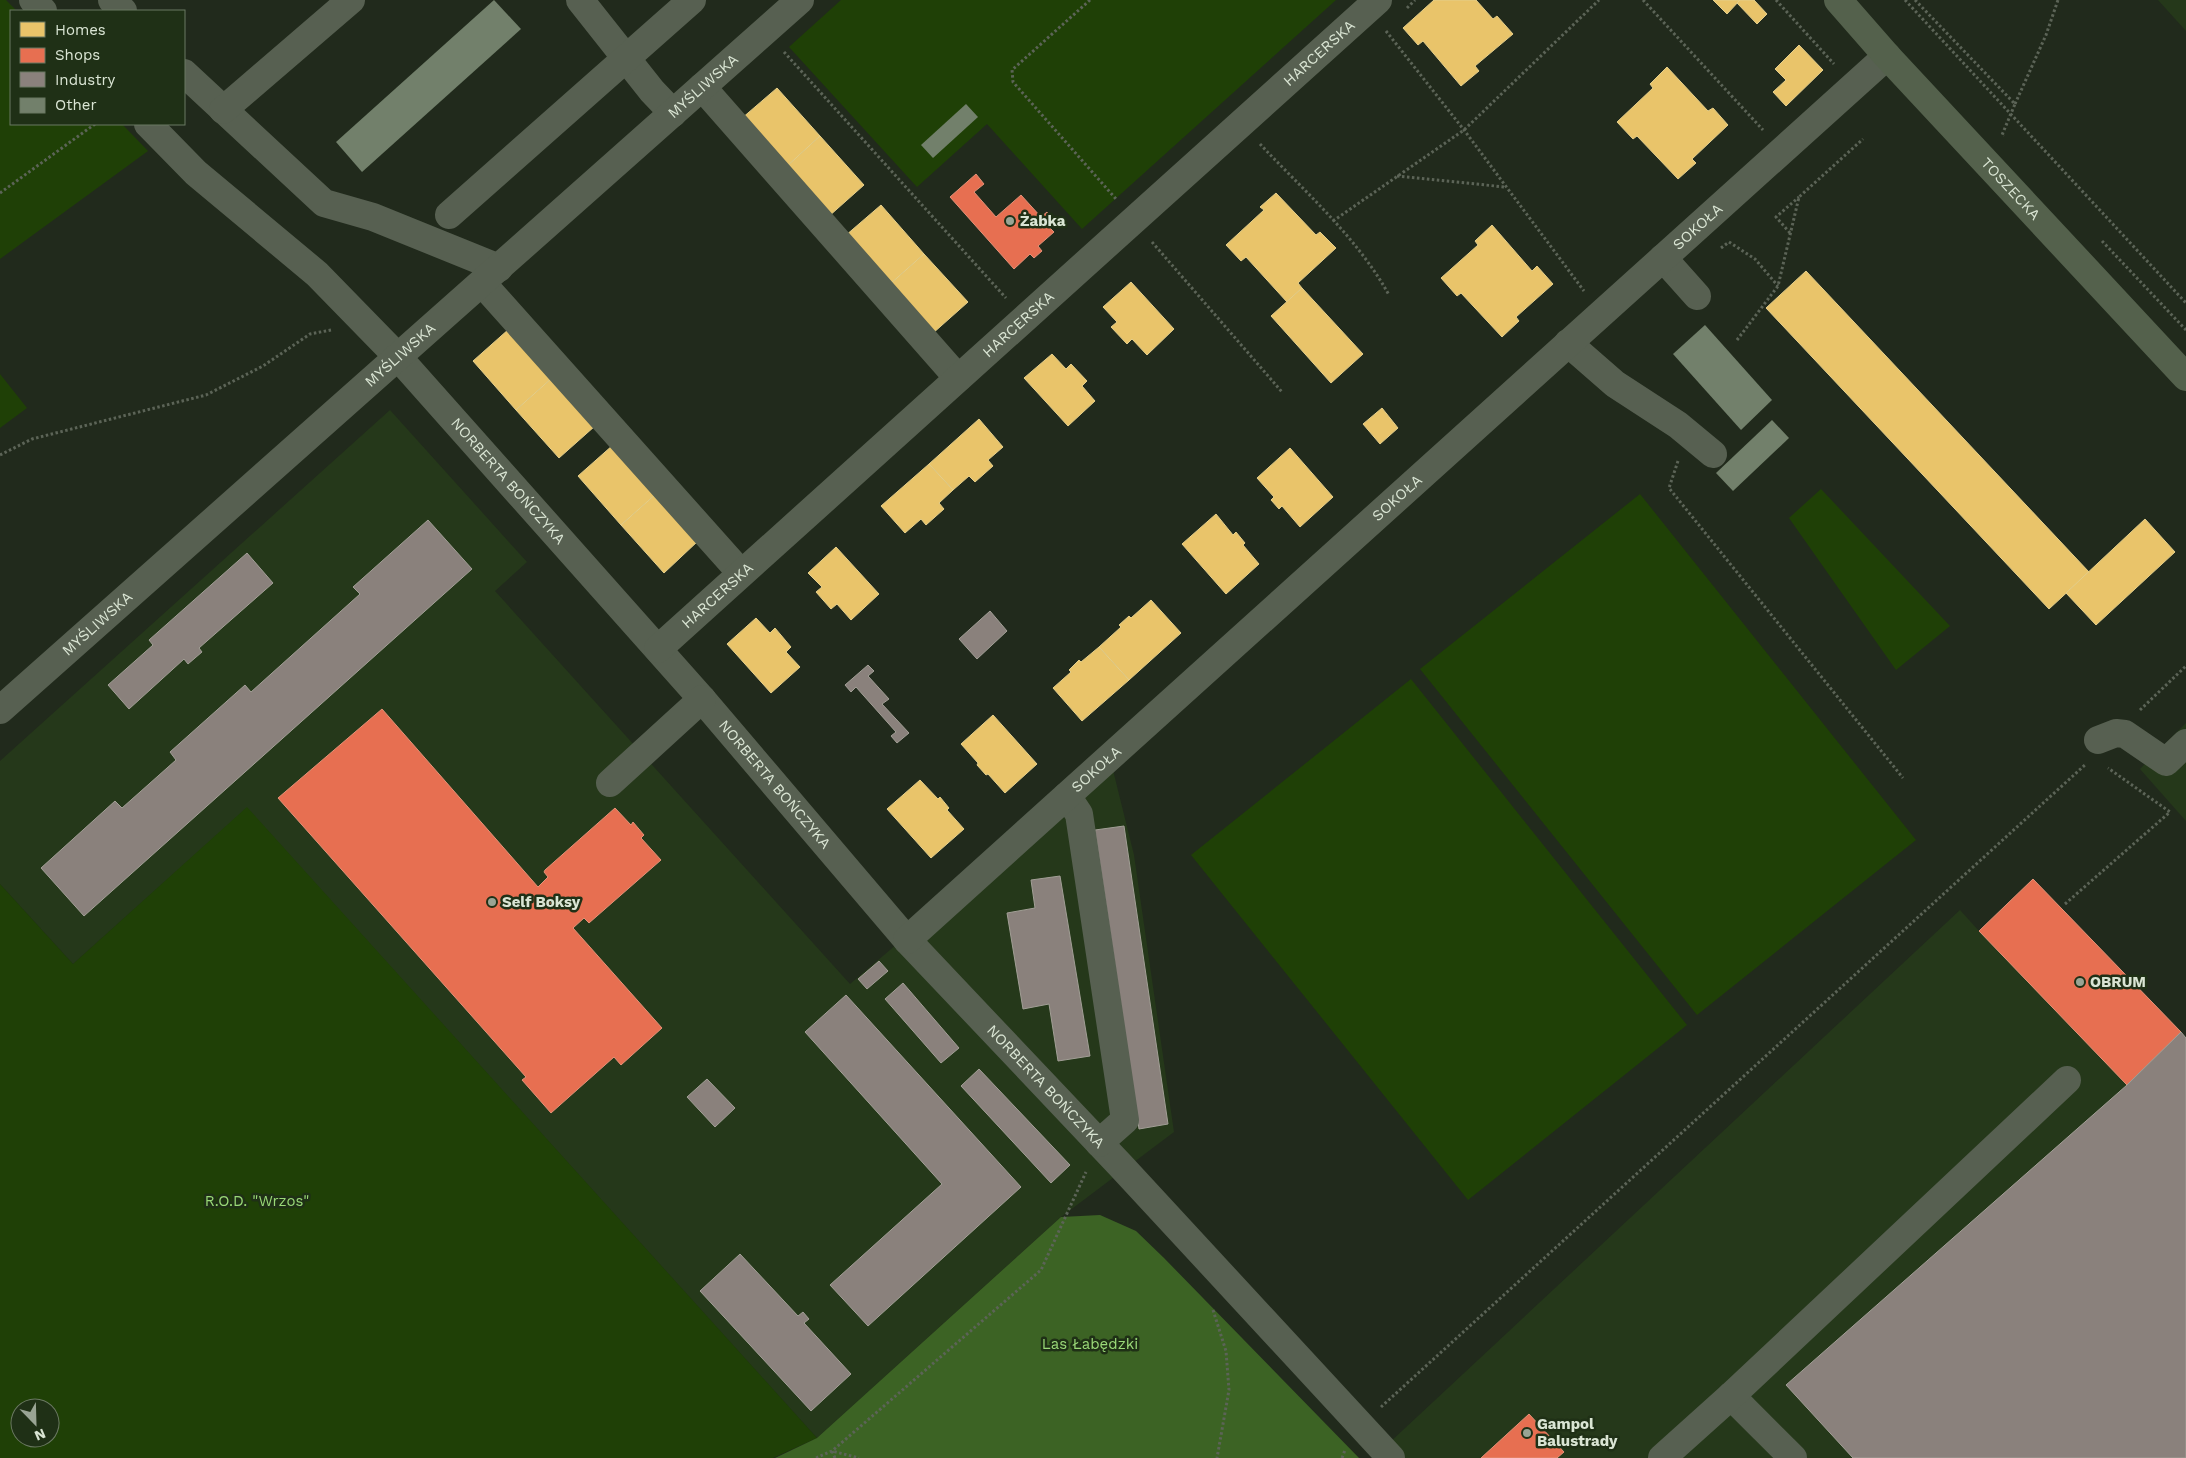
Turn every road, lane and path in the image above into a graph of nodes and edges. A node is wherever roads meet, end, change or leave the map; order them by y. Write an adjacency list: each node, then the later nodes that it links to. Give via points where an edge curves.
1 (33, 0): 16 (street)
2 (112, 0): 17 (street)
3 (351, 0): 25 (street)
4 (580, 0): 20 (street)
5 (692, 0): 20 (street)
6 (800, 0): 18 (street, MYŚLIWSKA)
7 (1090, 0): 39 (path, via 1012,70 1013,82)
8 (1600, 0): 32 (path)
9 (1643, 0): 31 (path)
10 (1776, 0): 22 (path)
11 (1838, 0): 19 (main road, TOSZECKA)
12 (1905, 0): 27 (path)
13 (1914, 0): 24 (path)
14 (2058, 0): 24 (path)
15 (1373, 5): 28 (street, HARCERSKA); 32 (path)
16 (42, 10)
17 (122, 10)
18 (765, 31): 23 (street, MYŚLIWSKA); 53 (path)
19 (1887, 56): 22 (street, SOKOŁA); 59 (main road, TOSZECKA)
20 (626, 59): 26 (street); 40 (street)
21 (185, 74): 25 (street)
22 (1854, 85): 46 (street, SOKOŁA)
23 (702, 87): 26 (street, MYŚLIWSKA); 60 (street)
24 (2015, 104): 27 (path)
25 (223, 110): 47 (street, via 324,204 373,217)
26 (673, 113): 47 (street, MYŚLIWSKA)
27 (2011, 114): 34 (path, via 2002,135); 51 (path)
28 (1241, 124): 41 (path); 53 (street, HARCERSKA)
29 (95, 125): 37 (path)
30 (149, 125): 58 (street, NORBERTA BOŃCZYKA, via 202,178 316,274)
31 (1761, 127)
32 (1464, 130): 35 (path); 36 (path)
33 (1863, 140): 38 (path)
34 (2009, 142)
35 (1397, 176): 36 (path); 41 (path)
36 (1506, 187): 52 (path)
37 (0, 193)
38 (1799, 197): 42 (path); 42 (path, via 1776,217)
39 (1117, 200)
40 (449, 214)
41 (1332, 221): 49 (path, via 1376,272)
42 (1791, 233): 48 (path)
43 (2098, 236): 55 (path)
44 (1150, 240): 61 (path)
45 (1717, 252): 48 (path, via 1729,242 1755,259)
46 (1663, 258): 50 (street); 52 (street, SOKOŁA)
47 (490, 275): 58 (street, MYŚLIWSKA); 65 (street)
48 (1778, 286): 56 (path)
49 (1388, 295)
50 (1697, 296)
51 (2186, 303)
52 (1602, 313): 57 (street, SOKOŁA)
53 (1024, 319): 60 (street, HARCERSKA)
54 (339, 328): 64 (path, via 310,334 264,366 206,395 32,439)
55 (2186, 330)
56 (1737, 340)
57 (1568, 343): 62 (street, via 1615,384); 74 (street, SOKOŁA)
58 (397, 356): 66 (street, NORBERTA BOŃCZYKA); 68 (street, MYŚLIWSKA)
59 (2186, 377)
60 (958, 378): 65 (street, HARCERSKA)
61 (1282, 392)
62 (1687, 432): 63 (street); 72 (path, via 1669,488)
63 (1713, 454)
64 (0, 455)
65 (741, 573): 66 (street, HARCERSKA)
66 (658, 648): 67 (street, NORBERTA BOŃCZYKA)
67 (702, 698): 73 (street); 76 (street, NORBERTA BOŃCZYKA)
68 (0, 710)
69 (2186, 743): 70 (street, via 2166,762 2126,734 2116,733)
70 (2100, 751): 75 (path, via 2170,812)
71 (2082, 768): 81 (path)
72 (1903, 778)
73 (610, 782)
74 (1067, 796): 76 (street, SOKOŁA); 78 (street, via 1079,814 1125,1120)
75 (2065, 904)
76 (907, 940): 78 (street, NORBERTA BOŃCZYKA)
77 (2067, 1080): 80 (street)
78 (1099, 1143): 81 (street, NORBERTA BOŃCZYKA); 82 (path, via 1041,1270)
79 (1211, 1304): 86 (path, via 1226,1352 1229,1390)
80 (1731, 1396): 88 (street); 89 (street)
81 (1361, 1425): 87 (street, NORBERTA BOŃCZYKA)
82 (832, 1451): 83 (path); 84 (path); 85 (path)
83 (816, 1458)
84 (835, 1458)
85 (859, 1458)
86 (1218, 1458)
87 (1391, 1458)
88 (1662, 1458)
89 (1793, 1458)

